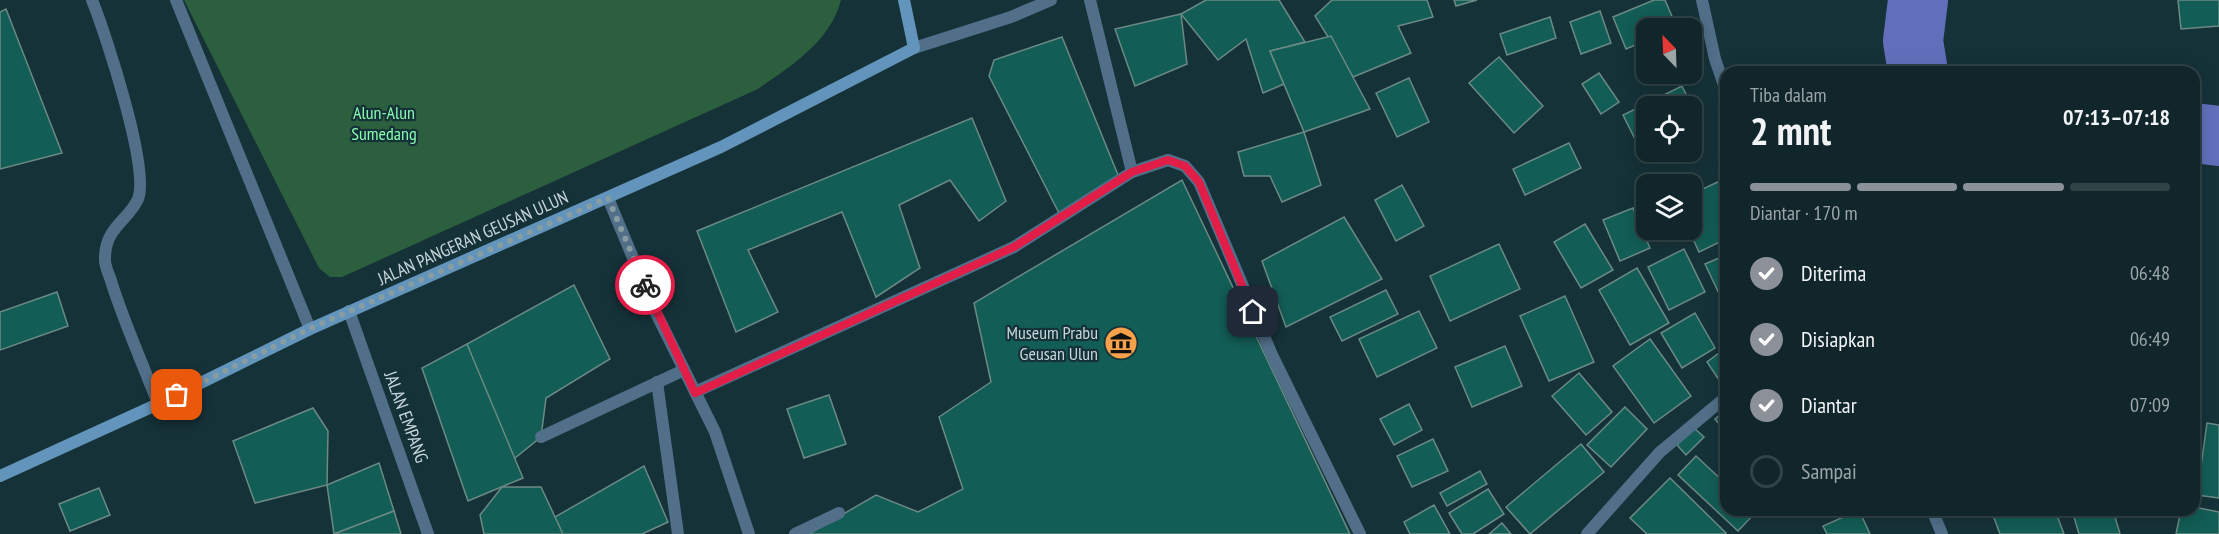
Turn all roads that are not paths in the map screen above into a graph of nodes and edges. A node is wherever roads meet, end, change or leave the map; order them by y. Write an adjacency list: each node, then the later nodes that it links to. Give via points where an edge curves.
1 (92, 0): 17 (street, via 138,151 141,181 137,201 118,222 107,243 104,260)
2 (176, 0): 12 (street)
3 (904, 0): 7 (main road)
4 (1050, 0): 7 (street, via 1011,17)
5 (1090, 0): 9 (street)
6 (1702, 0): 8 (street)
7 (914, 48): 10 (main road, JALAN PANGERAN GEUSAN ULUN, via 721,147)
8 (1720, 74)
9 (1132, 172): 15 (street, via 1014,247); 26 (street, via 1168,160 1185,166 1199,182 1272,355)
10 (608, 198): 11 (main road, JALAN PANGERAN GEUSAN ULUN); 13 (street)
11 (349, 311): 12 (main road, JALAN PANGERAN GEUSAN ULUN); 22 (street, JALAN EMPANG)
12 (309, 329): 17 (main road, JALAN PANGERAN GEUSAN ULUN)
13 (684, 370): 14 (street); 15 (street)
14 (657, 382): 18 (street); 23 (street)
15 (695, 393): 24 (street, via 715,432)
16 (1720, 402): 27 (street, via 1660,452)
17 (158, 404): 19 (main road, JALAN PANGERAN GEUSAN ULUN)
18 (540, 437)
19 (0, 476)
20 (839, 513): 25 (street)
21 (1934, 516): 28 (street)
22 (428, 534)
23 (678, 534)
24 (749, 534)
25 (795, 534)
26 (1360, 534)
27 (1587, 534)
28 (1942, 534)

